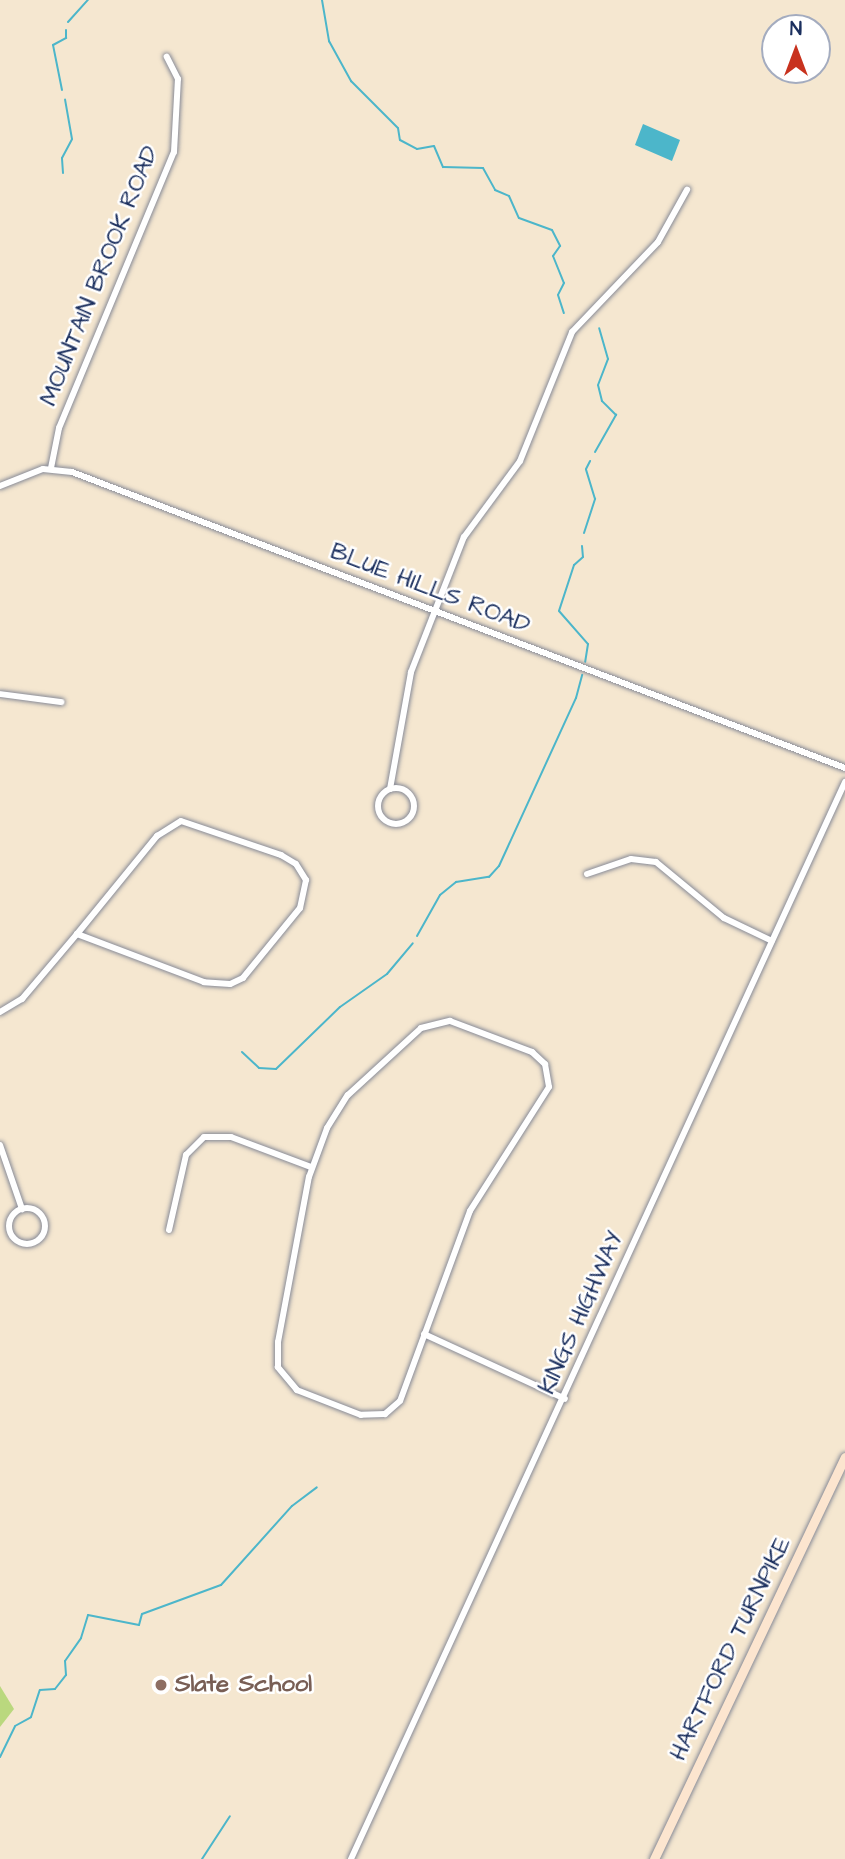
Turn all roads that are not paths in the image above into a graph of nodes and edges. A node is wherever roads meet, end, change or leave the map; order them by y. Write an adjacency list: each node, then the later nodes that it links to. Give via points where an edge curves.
1 (167, 57): 3 (street, MOUNTAIN BROOK ROAD, via 178,79 179,94 172,156 59,428)
2 (687, 191): 5 (street, via 658,242 572,332 526,449 510,477 469,527)
3 (51, 468): 4 (street); 5 (street, BLUE HILLS ROAD, via 72,472)
4 (0, 486)
5 (435, 612): 8 (street, BLUE HILLS ROAD); 10 (street, via 411,672)
6 (0, 694): 7 (street)
7 (61, 702)
8 (845, 768)
9 (845, 782): 13 (street, KINGS HIGHWAY)
10 (390, 789): 10 (street, via 381,796 380,813 388,822 400,823 413,813 414,801 402,789)
11 (587, 874): 13 (street, via 631,859 656,862 724,918)
12 (78, 934): 12 (street, via 157,836 175,823 195,823 281,855 296,864 306,880 300,908 243,978 230,984 204,982); 14 (street, via 22,999)
13 (772, 941): 20 (street, KINGS HIGHWAY)
14 (0, 1012)
15 (0, 1144): 17 (street)
16 (312, 1167): 18 (street, via 231,1137 204,1137 186,1155); 19 (street, via 277,1351 286,1380 303,1393 361,1415 385,1414 403,1395); 19 (street, via 327,1128 348,1095 428,1024 455,1022 528,1049 545,1065 548,1091 474,1203)
17 (22, 1209): 17 (street, via 12,1217 11,1233 21,1243 36,1243 44,1234 45,1222 34,1210)
18 (169, 1230)
19 (424, 1334): 20 (street)
20 (565, 1399): 22 (street, KINGS HIGHWAY)
21 (845, 1457): 23 (main road, HARTFORD TURNPIKE)
22 (351, 1859)
23 (654, 1859)

